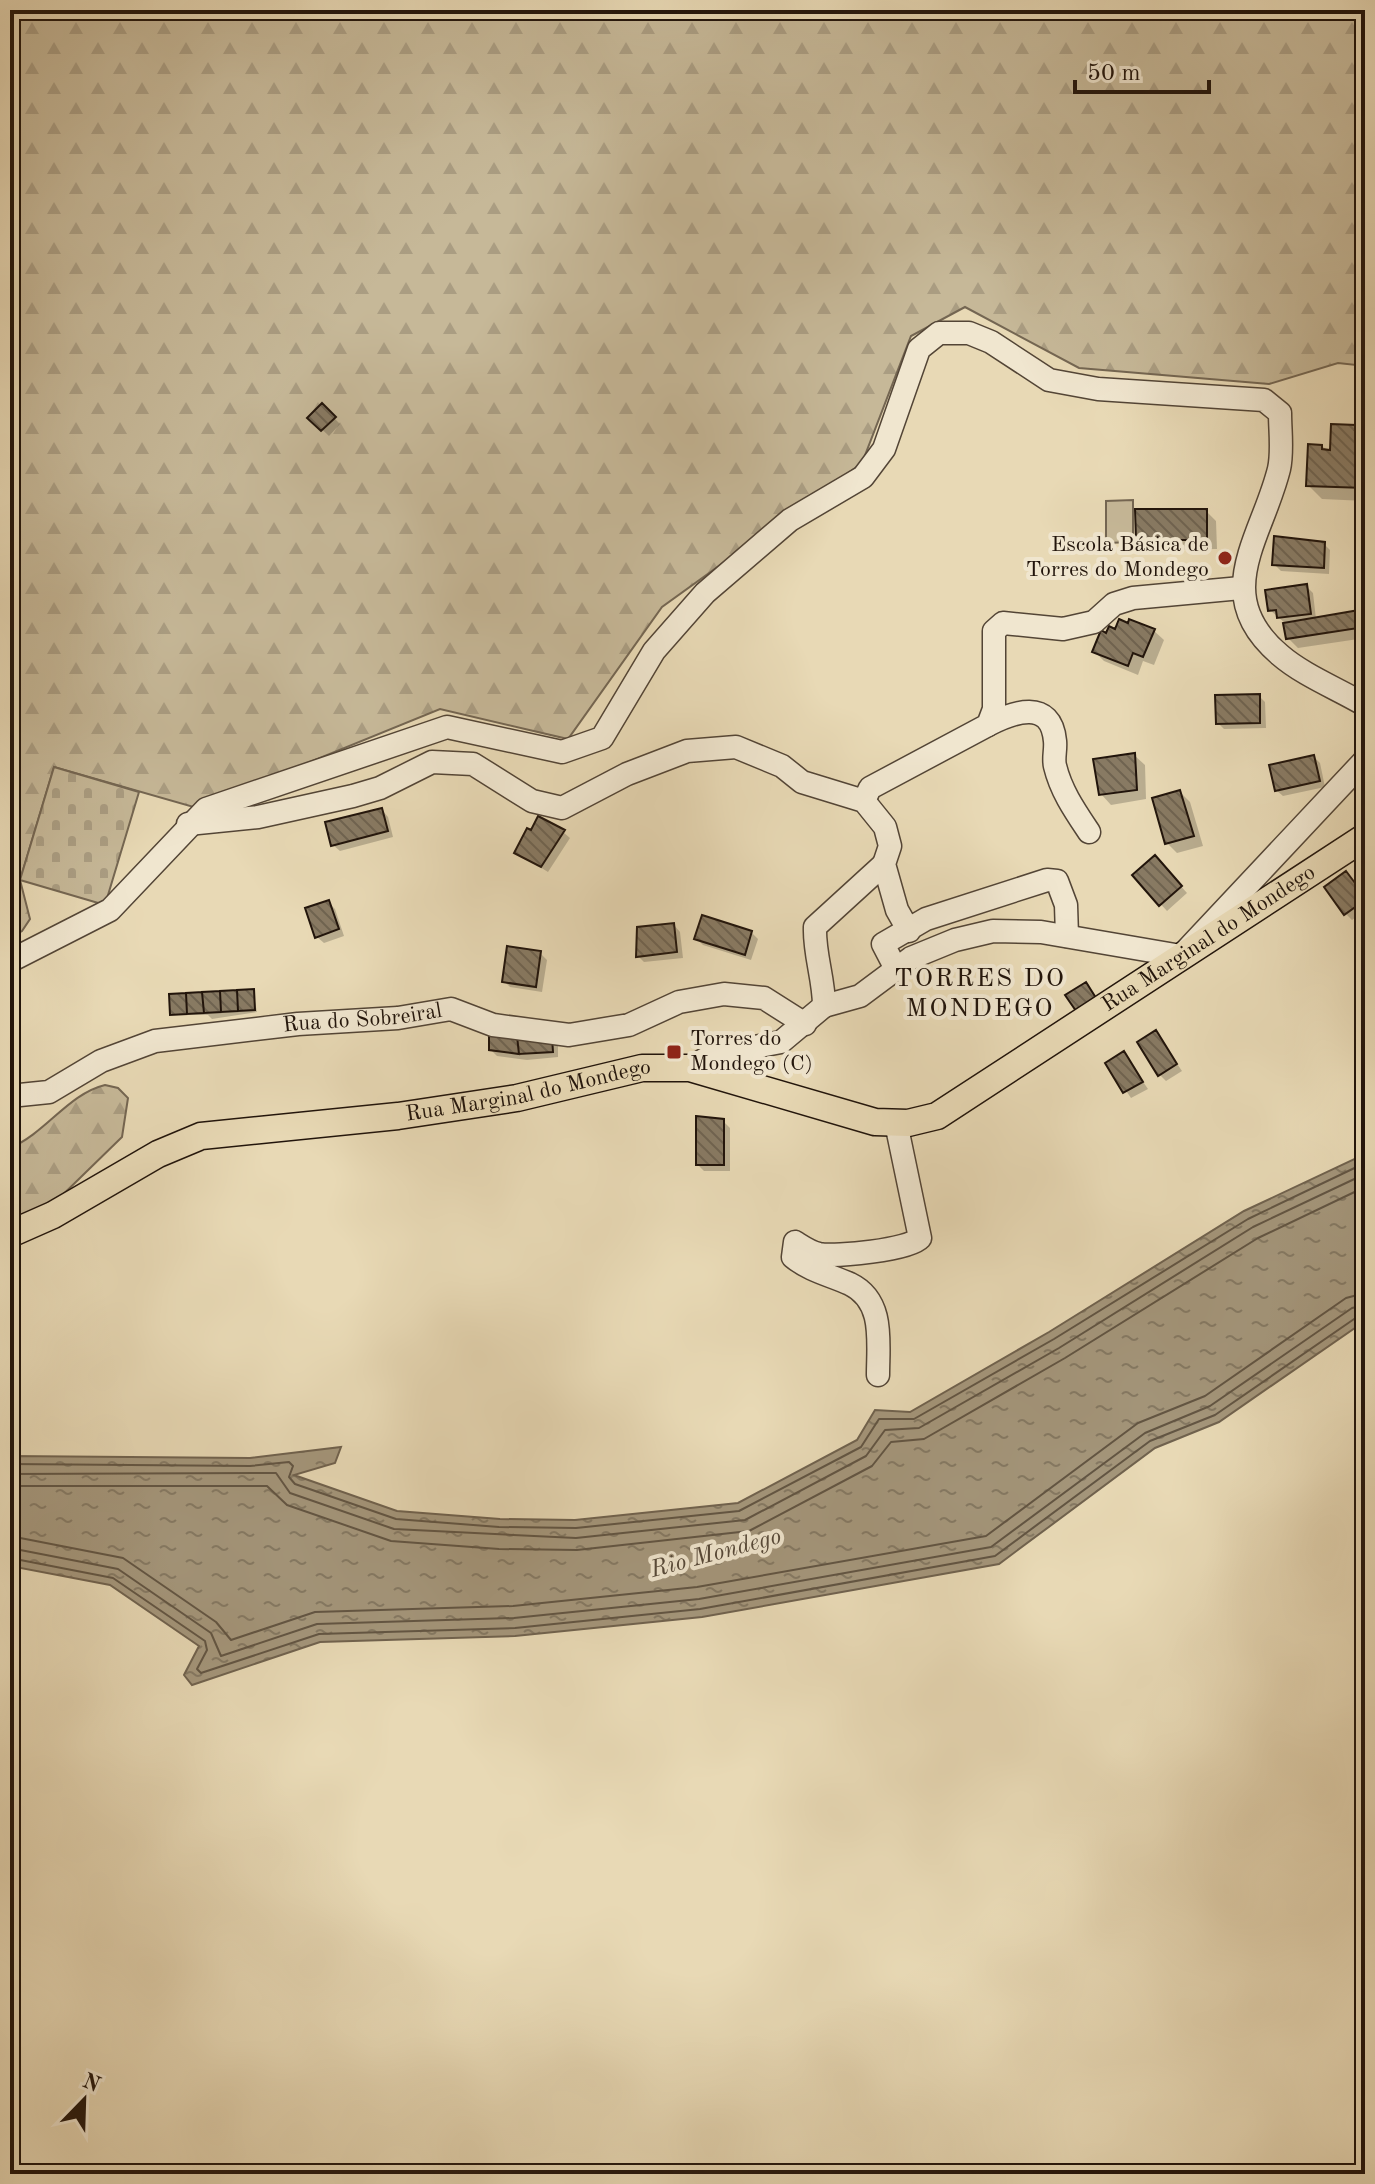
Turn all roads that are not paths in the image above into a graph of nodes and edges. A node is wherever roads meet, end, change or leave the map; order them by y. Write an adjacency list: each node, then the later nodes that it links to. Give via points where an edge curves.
1 (1241, 588): 2 (street, via 1255,625 1280,655); 3 (street, via 1133,598 1114,604 1094,622 1063,629 1003,623 994,631 994,709); 6 (street, via 1280,464 1280,413 1264,400 1098,389 1049,380 991,342 969,333 939,333 919,349 884,449 863,477 790,520 705,593 654,651 602,738 562,752 447,727 206,809)
2 (1365, 705)
3 (988, 725): 5 (street, via 870,788); 7 (street, via 1028,710 1044,718 1056,739 1054,762 1064,792)
4 (1365, 760): 12 (street)
5 (864, 801): 6 (street, via 802,782 782,766 736,747 687,751 562,808 532,801 473,764 432,762 353,796 258,817); 9 (street, via 885,827 890,846)
6 (188, 824): 13 (street, via 110,910)
7 (1089, 832)
8 (1365, 837): 12 (main road, Rua Marginal do Mondego)
9 (884, 864): 10 (street); 15 (street, via 815,927)
10 (909, 931): 11 (street, via 926,919 1050,880 1062,889); 14 (street, via 883,944)
11 (1067, 936): 12 (street); 14 (street, via 984,932)
12 (1181, 956): 19 (main road, Rua Marginal do Mondego, via 956,1106 937,1116)
13 (10, 961)
14 (896, 969): 15 (street, via 860,996)
15 (824, 1006): 16 (street)
16 (805, 1024): 17 (street, via 781,1042 712,1055); 18 (street, Rua do Sobreiral, via 764,998 724,994 679,1002 629,1025 569,1035 493,1025 451,1009 155,1041 101,1061 49,1092)
17 (690, 1068): 19 (main road, Rua Marginal do Mondego, via 875,1122); 20 (main road, Rua Marginal do Mondego, via 642,1068 517,1098 398,1116 201,1136)
18 (10, 1096)
19 (896, 1123): 21 (street, via 920,1238 839,1254 814,1253 795,1242 792,1250 803,1265 864,1293 875,1309)
20 (10, 1234)
21 (878, 1375)

